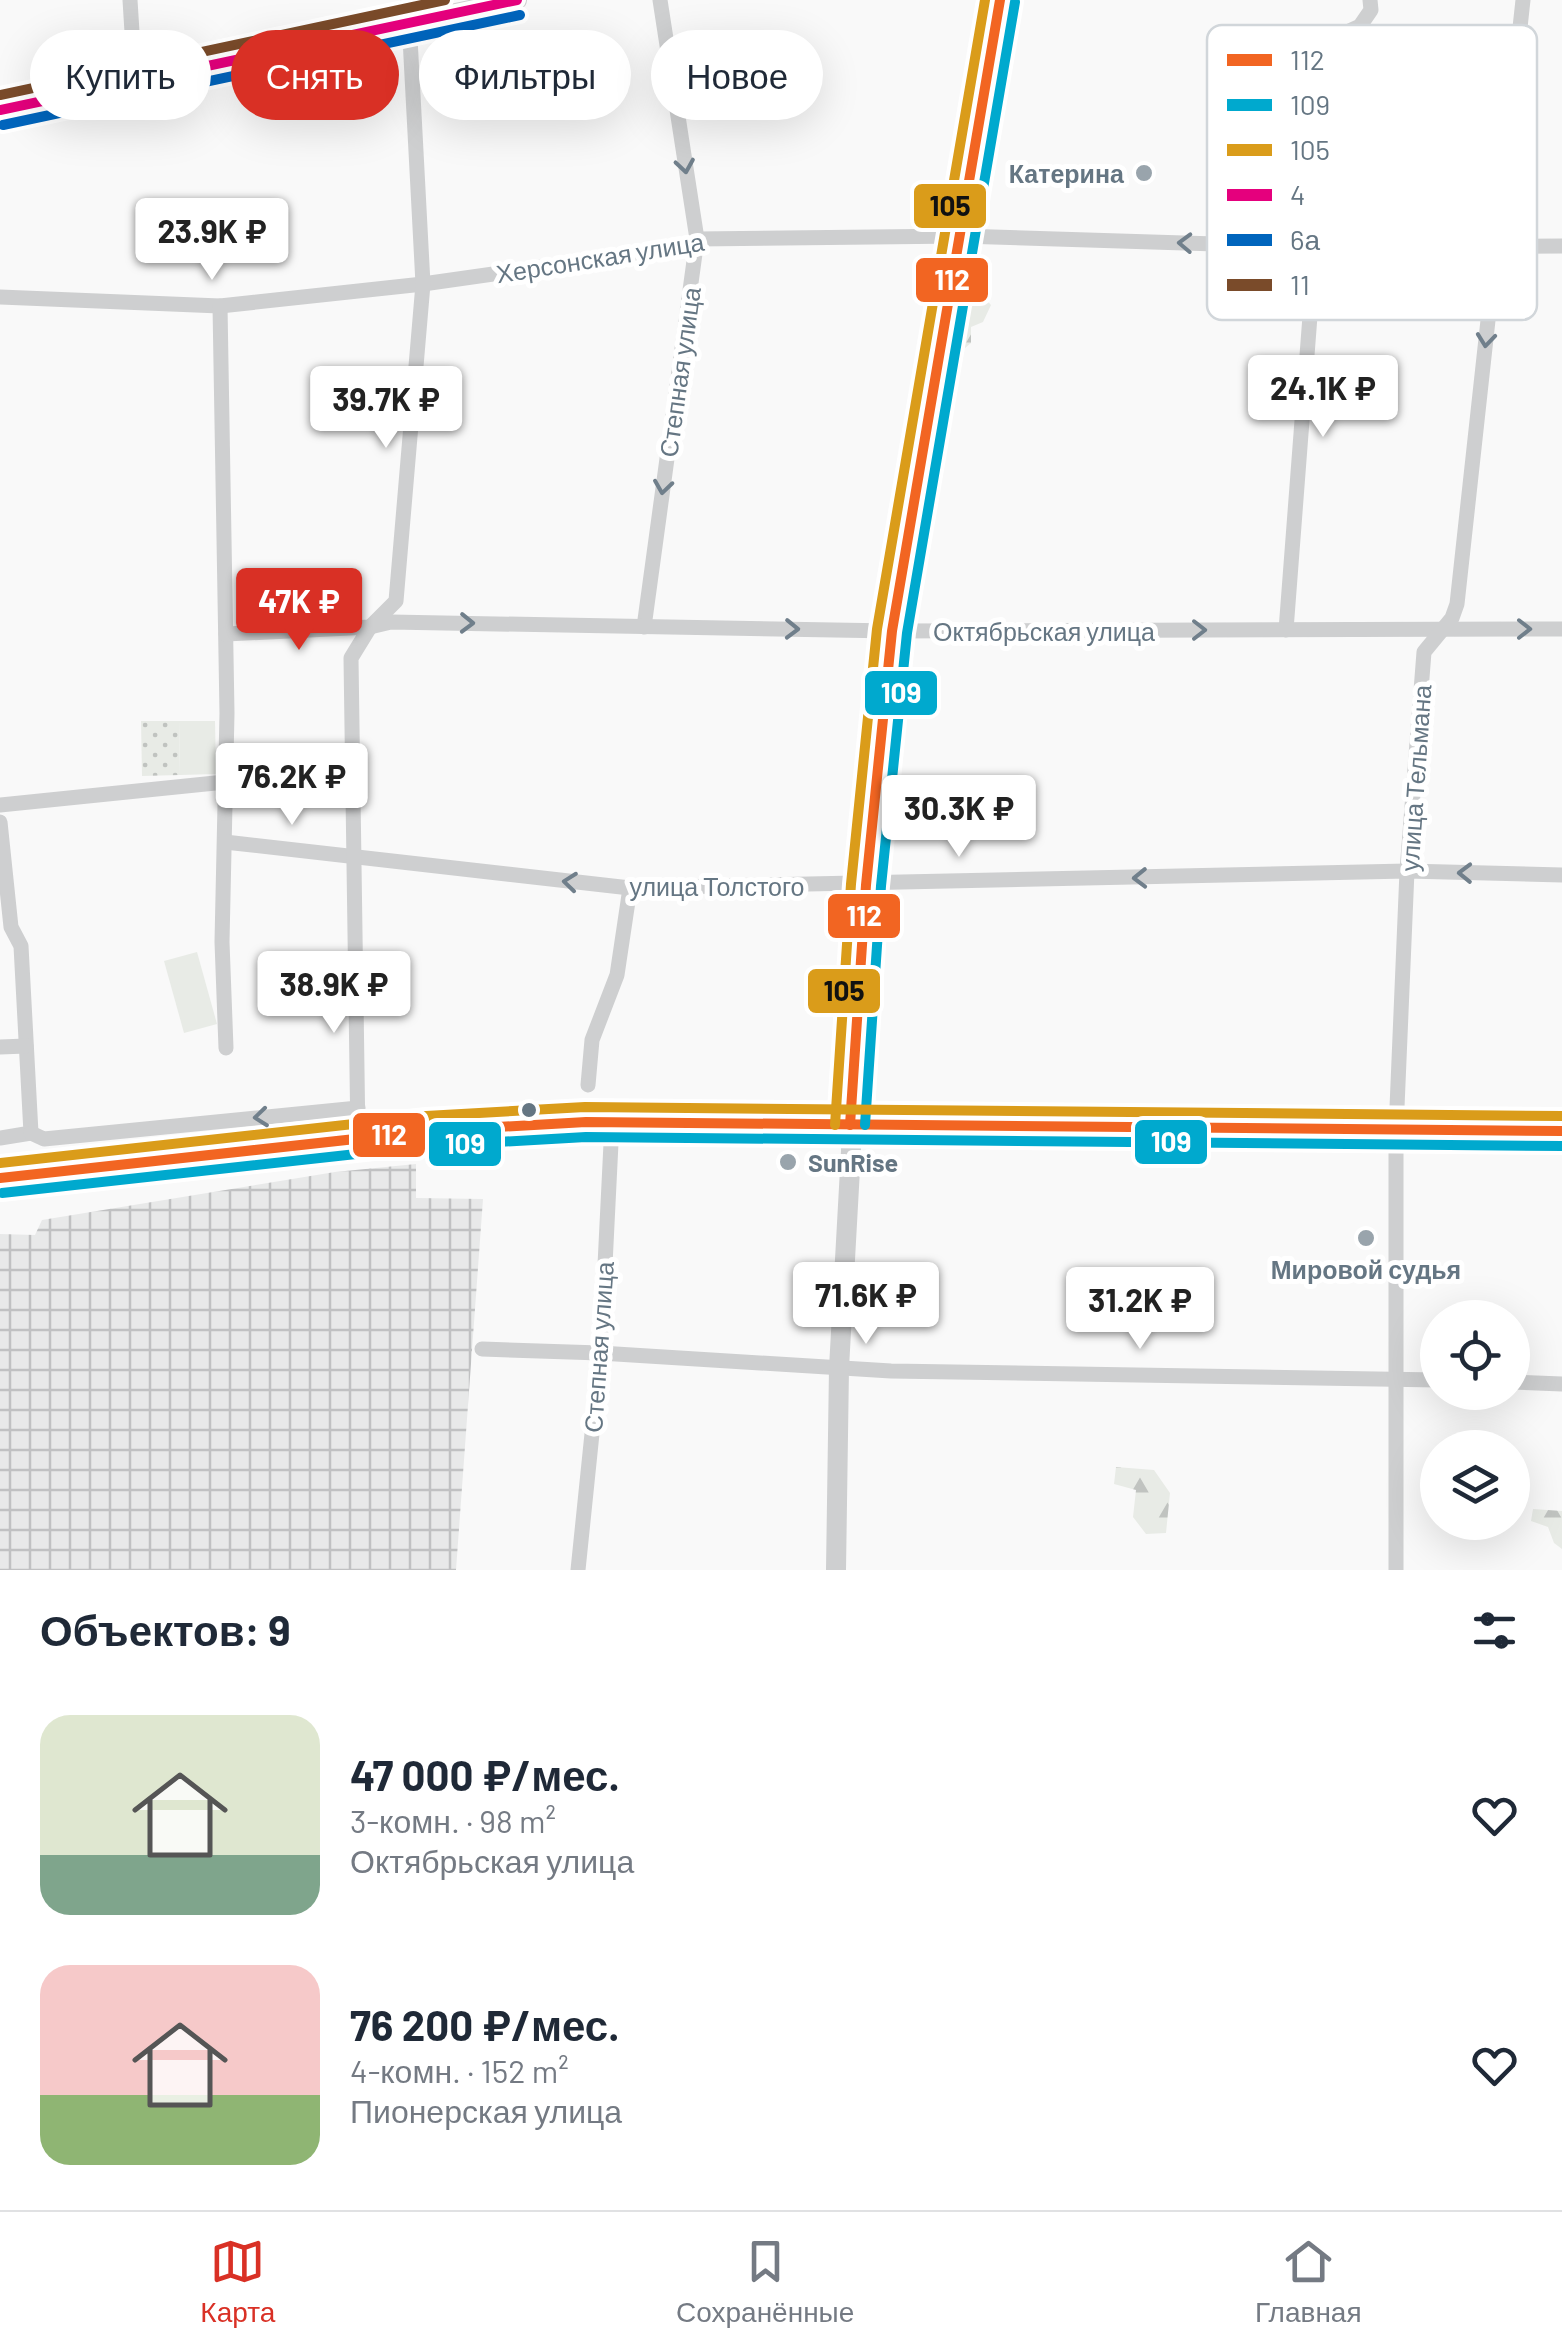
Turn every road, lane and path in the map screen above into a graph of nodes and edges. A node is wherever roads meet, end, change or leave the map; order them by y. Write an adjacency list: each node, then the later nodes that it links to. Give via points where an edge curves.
1 (130, 0): 11 (street)
2 (408, 0): 8 (street)
3 (517, 0): 8 (street)
4 (660, 0): 16 (street, Степная улица, one-way to 16)
5 (1000, 0): 15 (street)
6 (1370, 0): 9 (street)
7 (1524, 0): 10 (street, улица Тельмана)
8 (408, 24): 12 (street); 18 (street)
9 (1361, 25)
10 (1521, 25)
11 (132, 30)
12 (211, 64)
13 (30, 103): 14 (street)
14 (0, 110)
15 (961, 236): 16 (street, Херсонская улица); 17 (street, Херсонская улица, one-way to 15); 28 (street)
16 (696, 239): 18 (street, Херсонская улица, via 683,248); 23 (street, Степная улица, one-way to 23)
17 (1207, 244)
18 (424, 284): 20 (street, Херсонская улица); 24 (street, via 396,601)
19 (0, 297): 20 (street, Херсонская улица)
20 (220, 306): 29 (street)
21 (1309, 320): 27 (street)
22 (1488, 320): 25 (street, улица Тельмана, one-way to 25, via 1457,604)
23 (644, 626): 24 (street, Октябрьская улица, one-way to 23); 28 (street, Октябрьская улица, one-way to 28)
24 (370, 627): 29 (street, Октябрьская улица); 34 (street, via 351,658)
25 (1442, 629): 26 (street, Октябрьская улица, one-way to 26); 27 (street, Октябрьская улица); 35 (street, улица Тельмана, via 1424,652)
26 (1562, 629)
27 (1286, 630): 28 (street, Октябрьская улица, one-way to 27)
28 (892, 631): 37 (street)
29 (226, 634): 30 (street)
30 (226, 782): 31 (street); 33 (street)
31 (1, 799)
32 (0, 822): 39 (street)
33 (225, 842): 34 (street, улица Толстого); 42 (street)
34 (354, 858): 38 (street, улица Толстого, one-way to 34); 44 (street)
35 (1408, 871): 36 (street, улица Толстого, one-way to 35); 37 (street, улица Толстого, one-way to 37); 47 (street, улица Тельмана)
36 (1562, 875)
37 (866, 885): 38 (street, улица Толстого); 46 (street)
38 (630, 888): 43 (street, via 617,974 592,1040)
39 (6, 928): 40 (street, via 22,946)
40 (26, 1046): 41 (street); 49 (street)
41 (0, 1048)
42 (226, 1048)
43 (588, 1085)
44 (358, 1108): 49 (street, one-way to 49, via 44,1139); 51 (street)
45 (612, 1123): 46 (main road); 51 (main road); 54 (street, Степная улица)
46 (850, 1125): 47 (main road); 55 (street)
47 (1396, 1131): 48 (main road); 56 (street, улица Тельмана)
48 (1562, 1131)
49 (31, 1133): 50 (street)
50 (0, 1138)
51 (358, 1139): 52 (main road)
52 (0, 1178)
53 (482, 1349): 54 (street)
54 (600, 1352): 55 (street); 60 (street, Степная улица)
55 (840, 1368): 56 (street); 61 (street)
56 (1395, 1378): 57 (street); 62 (street, улица Тельмана)
57 (1420, 1379)
58 (1530, 1383): 59 (street)
59 (1562, 1384)
60 (578, 1570)
61 (836, 1570)
62 (1396, 1570)

